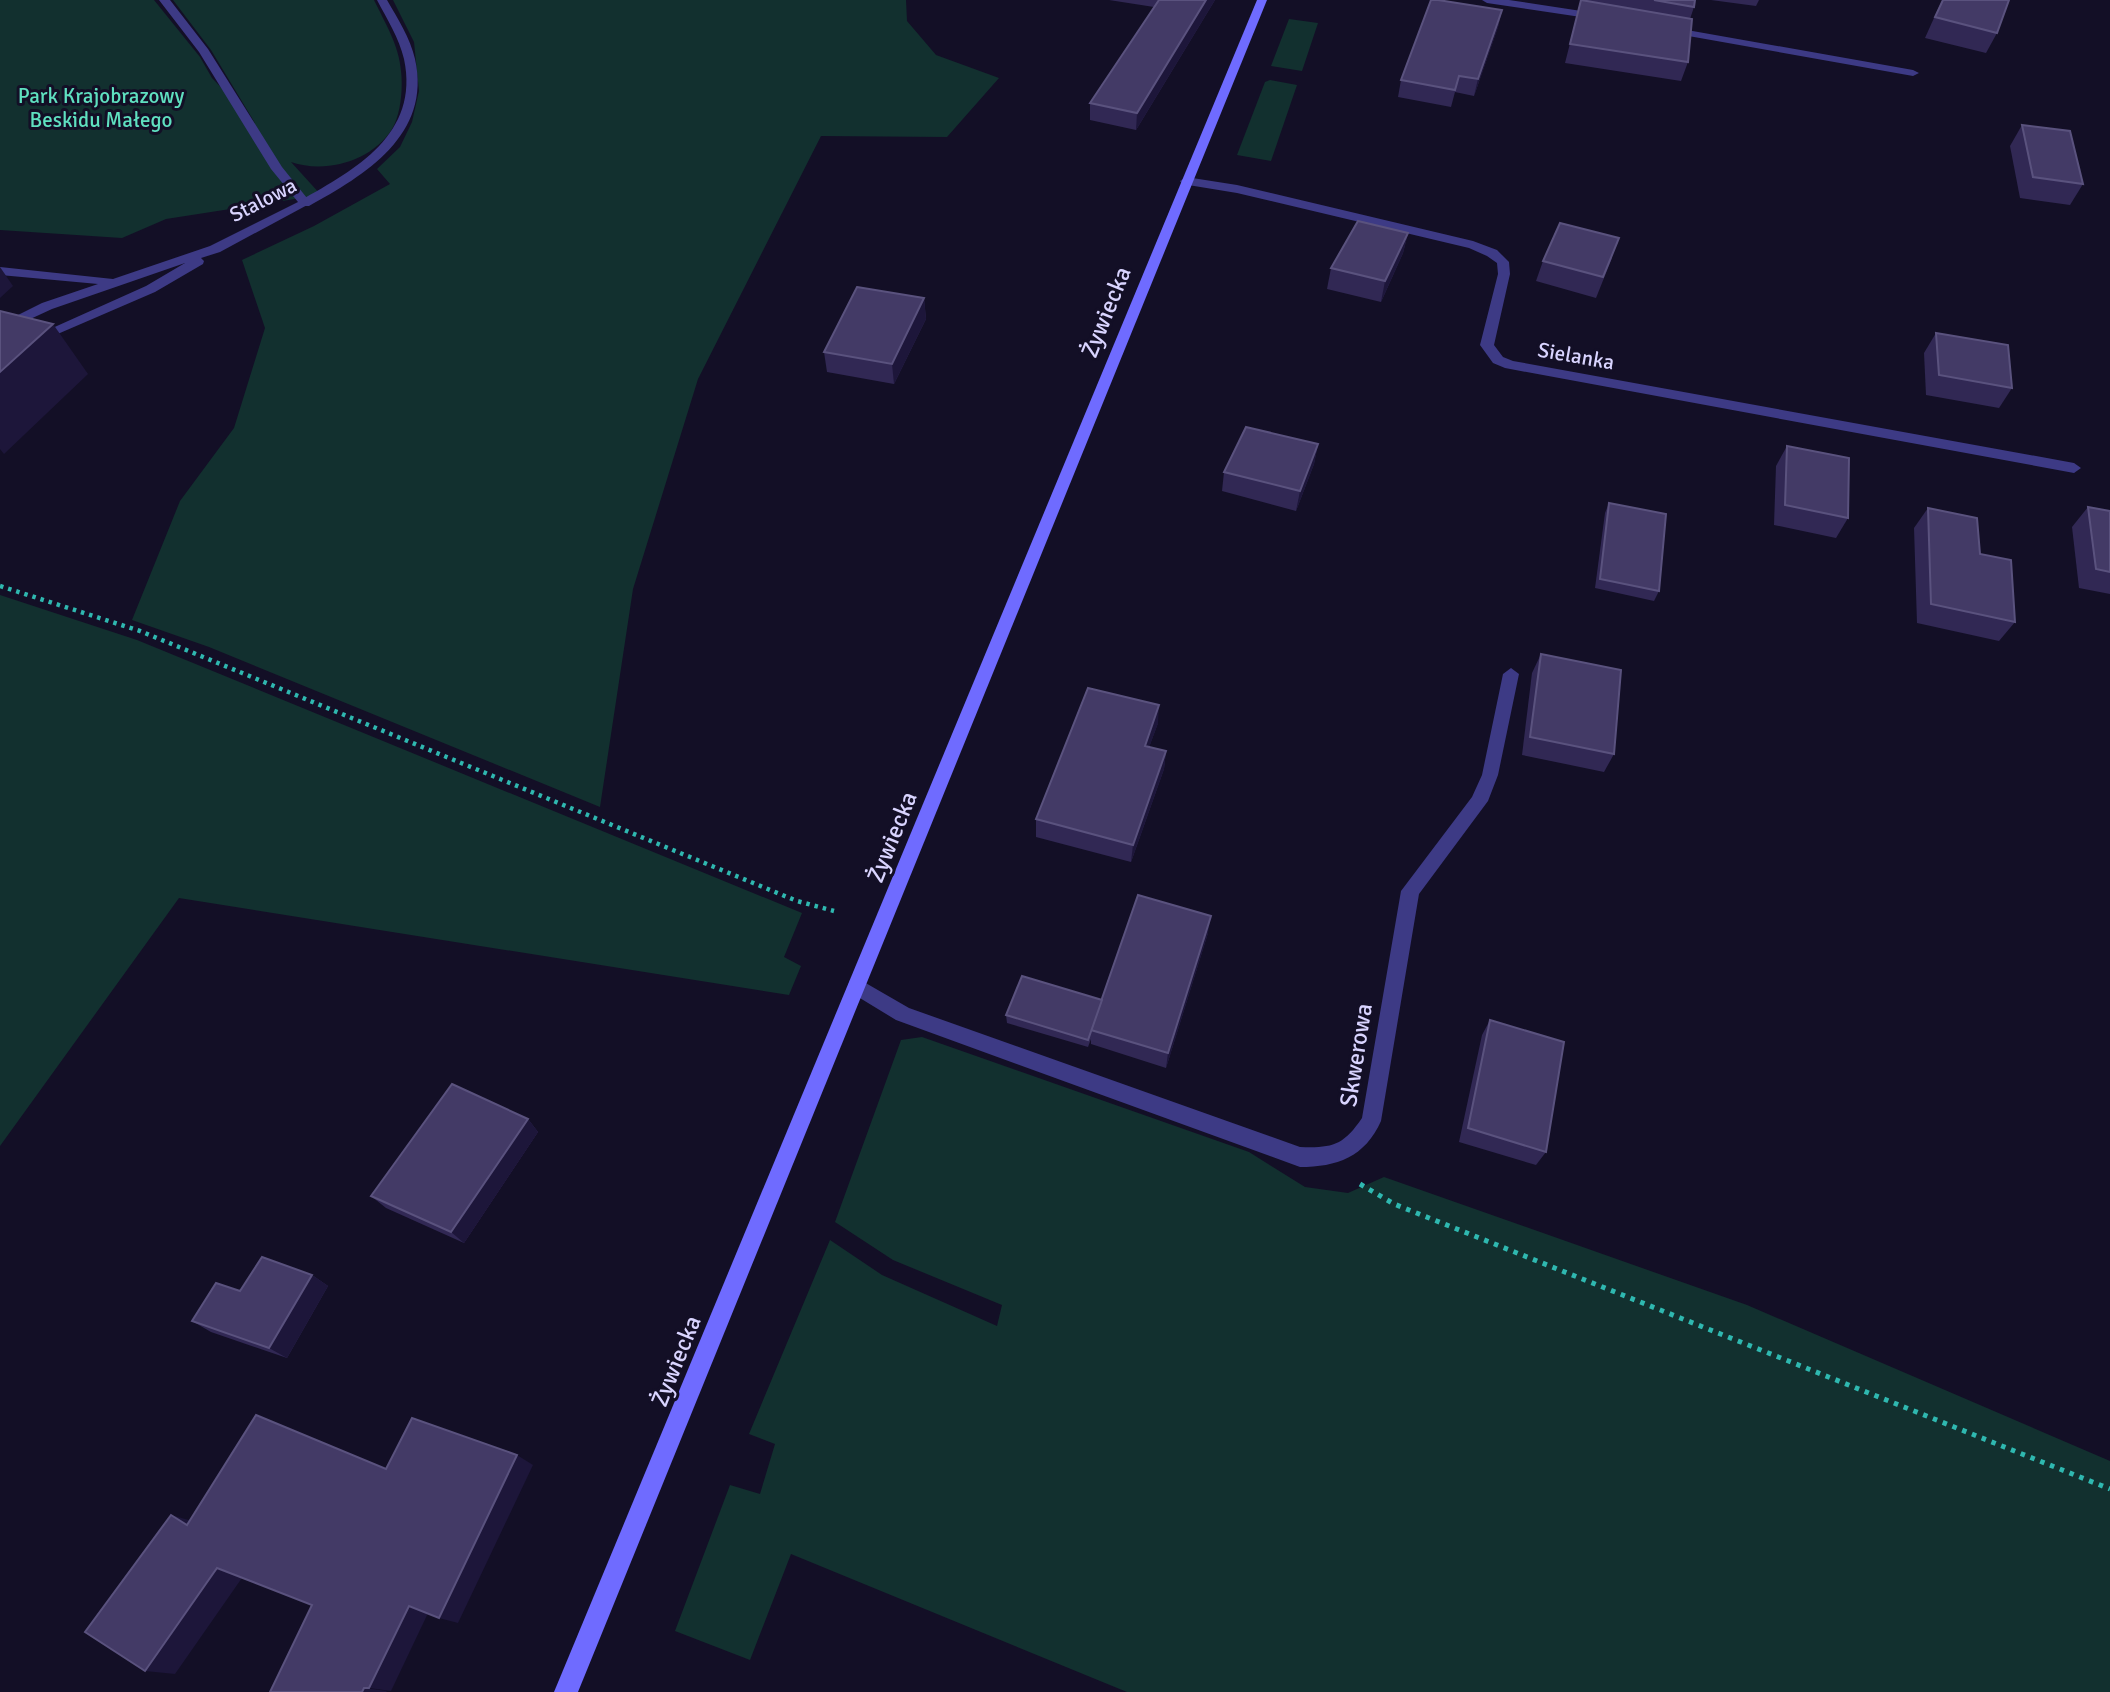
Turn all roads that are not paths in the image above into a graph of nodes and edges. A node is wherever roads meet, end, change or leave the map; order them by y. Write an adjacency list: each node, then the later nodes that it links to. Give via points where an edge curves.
1 (164, 0): 9 (street, via 204,51 277,169)
2 (382, 0): 9 (street, Stalowa, via 405,45 411,69 404,122 390,146)
3 (1262, 0): 8 (main road, Żywiecka)
4 (1487, 0): 5 (street)
5 (1619, 20)
6 (1659, 27): 7 (street)
7 (1913, 73)
8 (1186, 181): 15 (street, Sielanka, via 1237,189 1492,253 1503,262 1504,274 1486,345 1498,360 1510,365); 17 (main road, Żywiecka)
9 (305, 203): 10 (street, Stalowa)
10 (215, 248): 12 (street, Stalowa); 14 (street, via 160,285 49,333)
11 (0, 271): 12 (street)
12 (116, 281): 13 (street, Stalowa)
13 (0, 329)
14 (0, 361)
15 (2074, 468)
16 (1511, 674): 17 (street, Skwerowa, via 1490,775 1479,801 1410,891 1371,1121 1357,1144 1331,1158 1300,1157 925,1022)
17 (857, 986): 18 (main road, Żywiecka)
18 (566, 1692)

